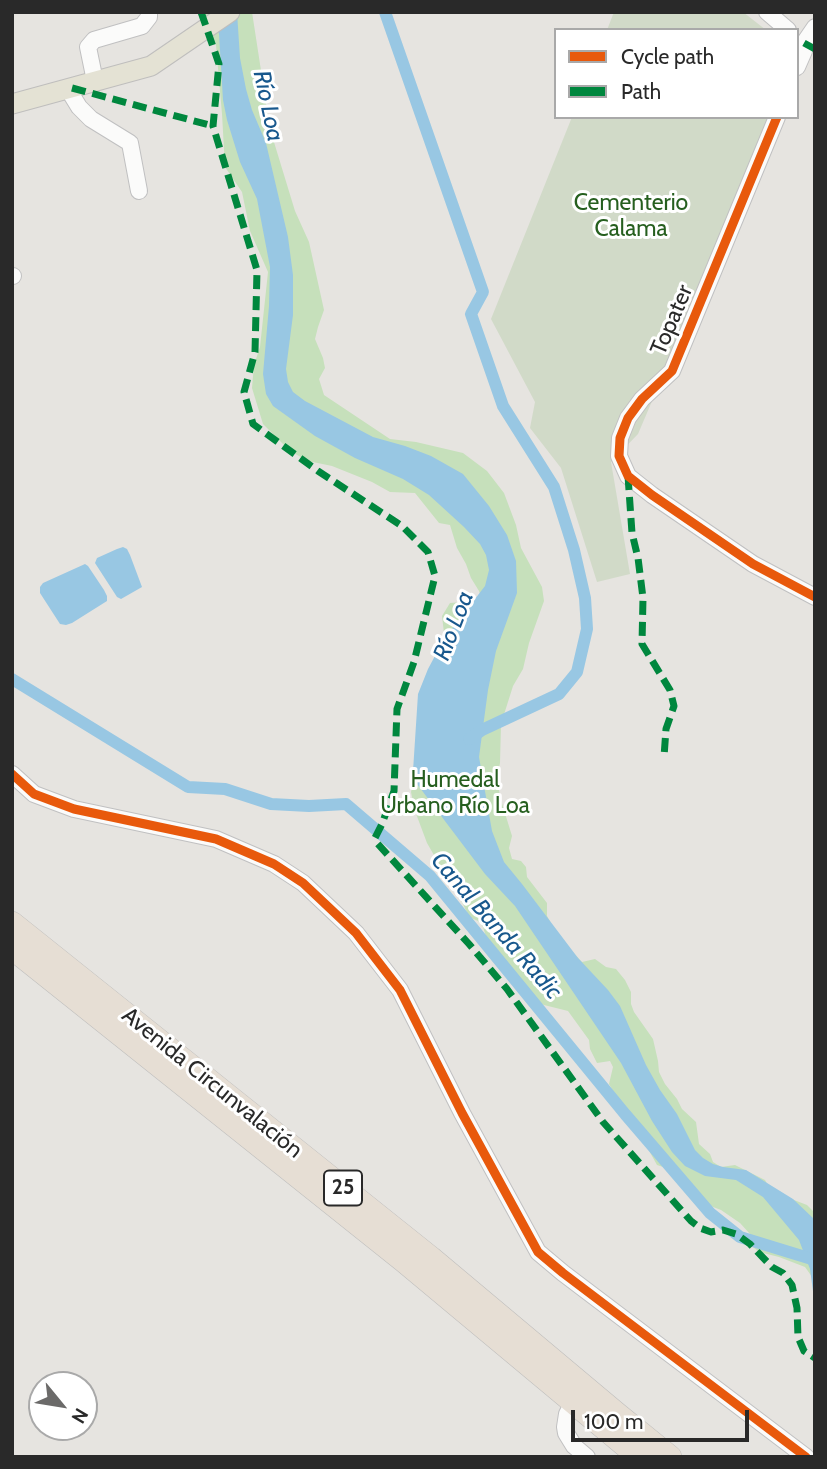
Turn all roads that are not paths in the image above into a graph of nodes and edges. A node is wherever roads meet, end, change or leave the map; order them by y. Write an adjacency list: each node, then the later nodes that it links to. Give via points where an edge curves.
1 (149, 12): 8 (street, via 142,26 94,40 88,47)
2 (230, 12): 8 (main road, via 151,66)
3 (767, 12): 5 (street)
4 (815, 27): 6 (street)
5 (786, 28)
6 (800, 40): 7 (street, via 804,51)
7 (799, 62)
8 (95, 81): 9 (main road)
9 (68, 89): 10 (main road); 12 (street, via 90,119 130,143)
10 (12, 104)
11 (776, 119): 13 (street, Topater, via 672,371 628,418 619,456 628,475 652,495 753,564)
12 (139, 191)
13 (815, 597)
14 (12, 774): 21 (street, via 34,794 64,806 216,839 274,864 303,883 356,933 400,990 538,1252)
15 (12, 923): 20 (highway, Avenida Circunvalación / 25, via 441,1266)
16 (12, 948): 17 (highway, Avenida Circunvalación / 25)
17 (573, 1402): 18 (street, via 565,1420 566,1433); 19 (highway, Avenida Circunvalación / 25)
18 (587, 1457)
19 (639, 1457)
20 (670, 1457)
21 (806, 1457)

